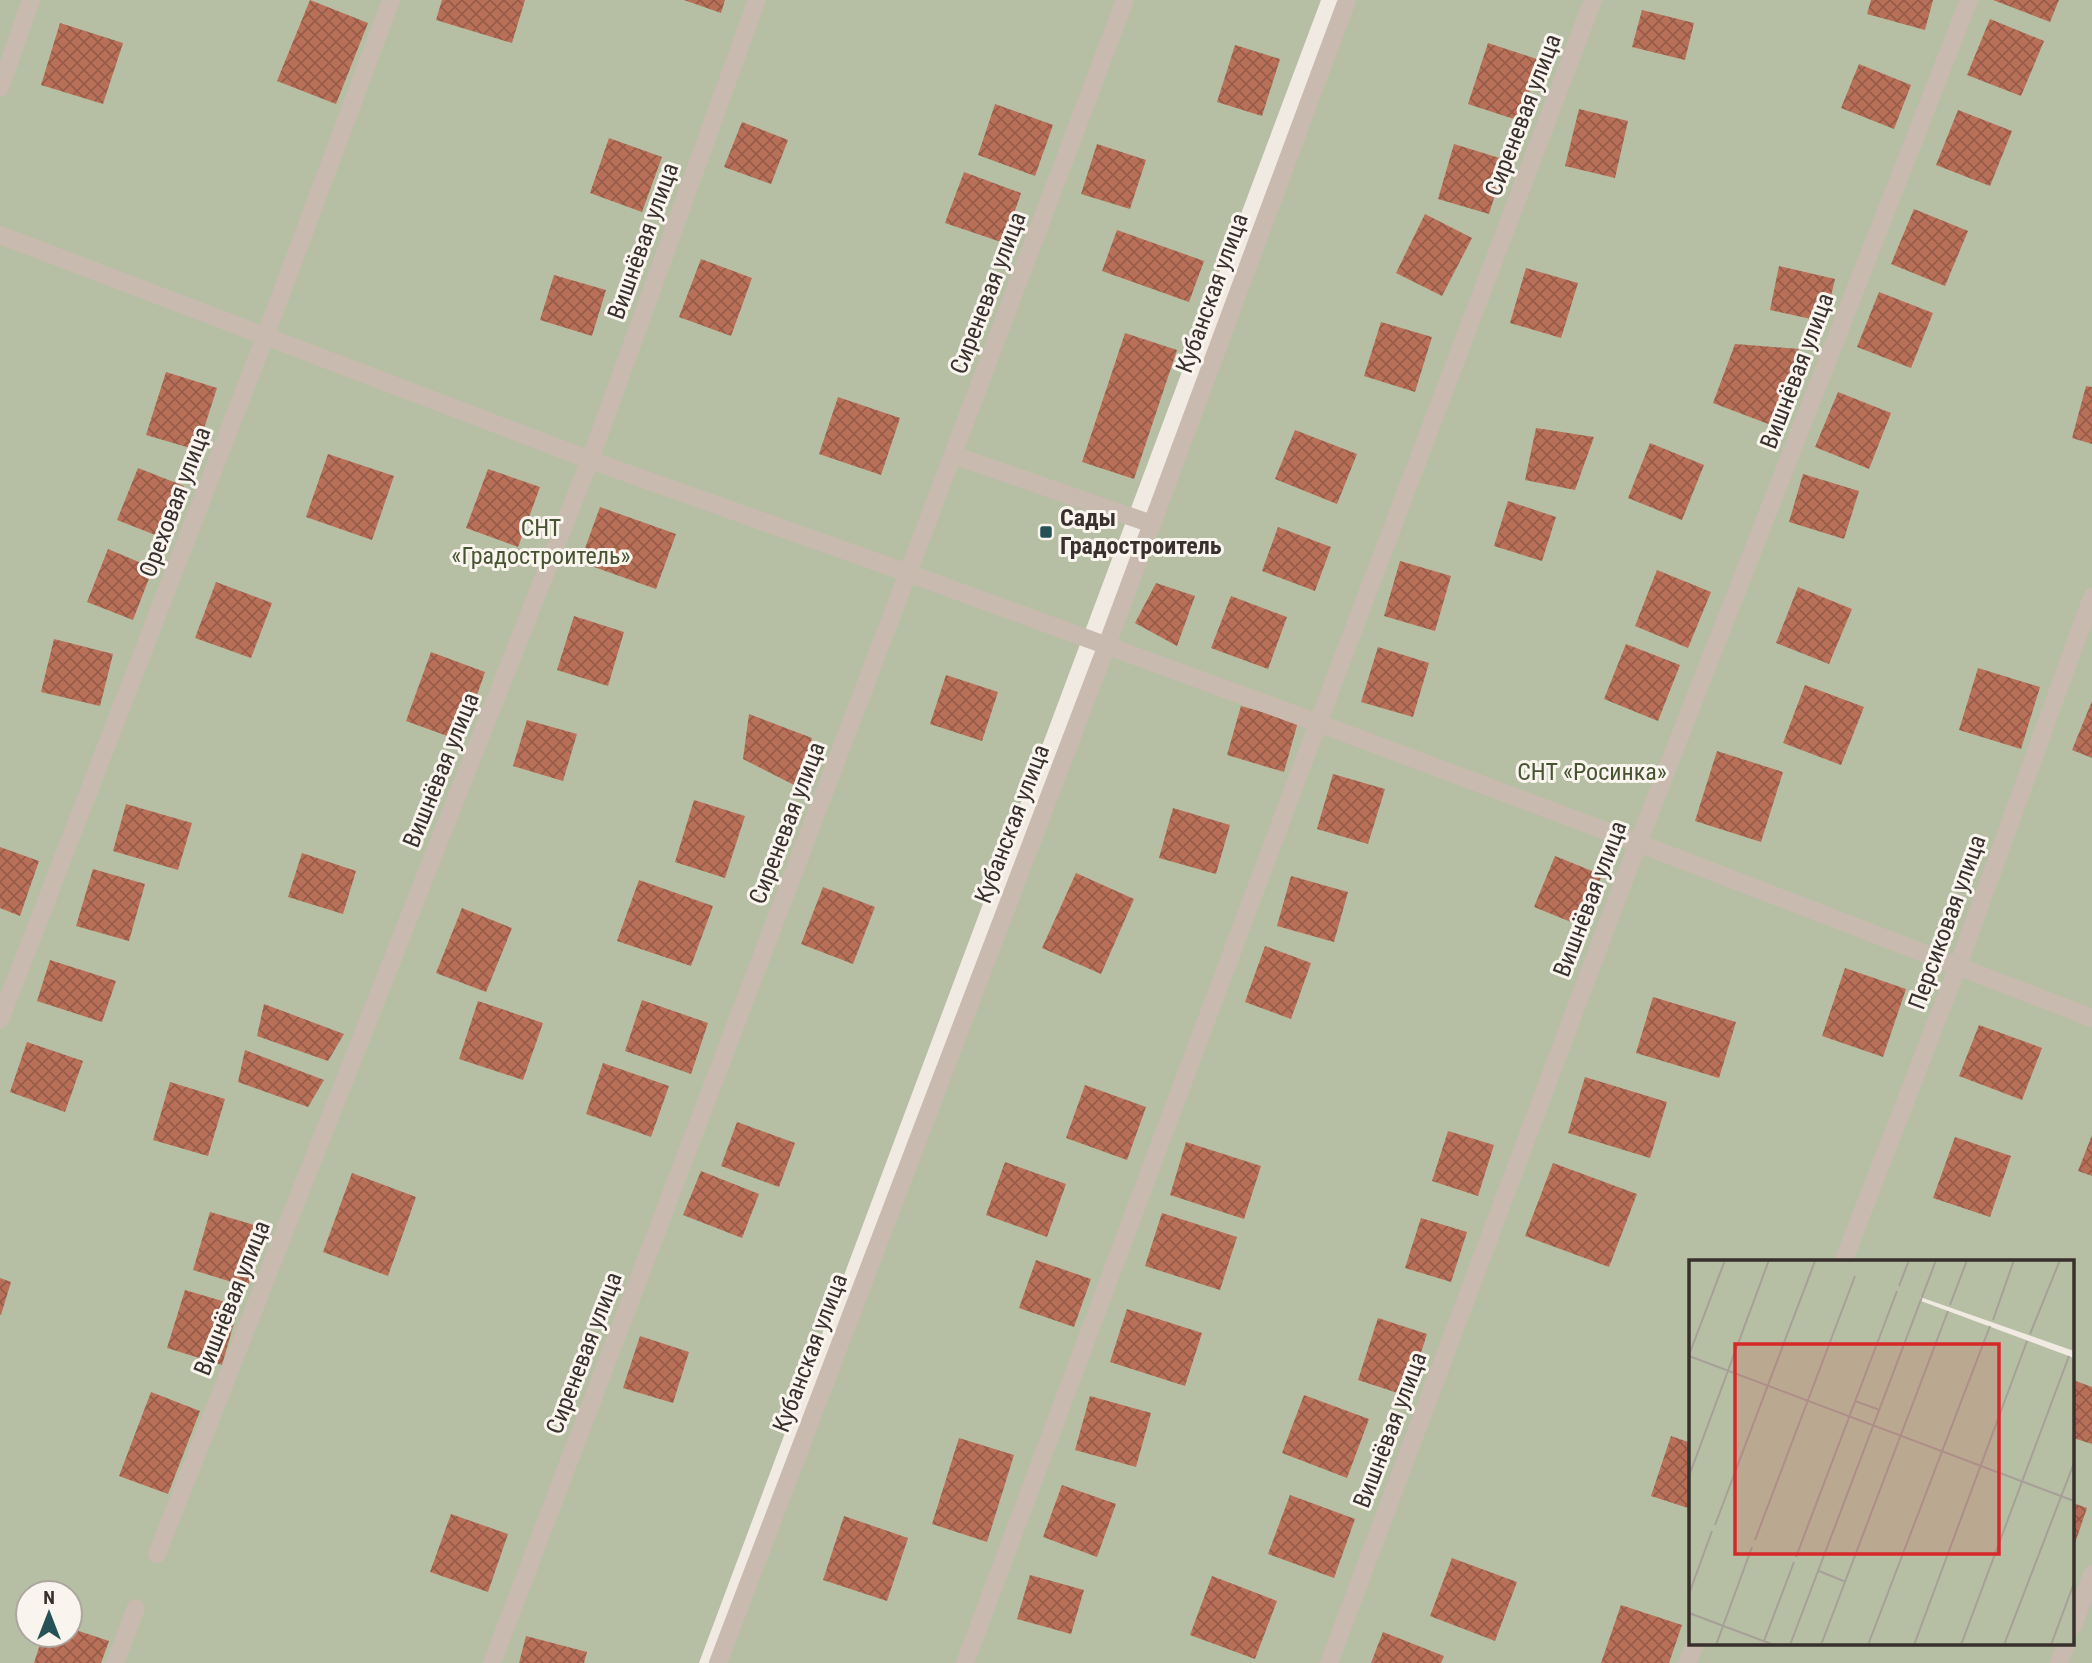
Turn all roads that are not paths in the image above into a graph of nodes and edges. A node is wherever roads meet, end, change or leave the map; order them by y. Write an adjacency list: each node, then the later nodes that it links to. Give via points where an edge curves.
1 (31, 0): 8 (street)
2 (391, 0): 10 (street, Ореховая улица)
3 (758, 0): 12 (street, Вишнёвая улица)
4 (1125, 0): 11 (street, Сиреневая улица)
5 (1347, 0): 13 (street, Кубанская улица)
6 (1593, 0): 17 (street, Сиреневая улица)
7 (1969, 0): 18 (street, Вишнёвая улица)
8 (0, 88)
9 (0, 235): 10 (street)
10 (265, 337): 12 (street); 21 (street, Ореховая улица)
11 (953, 455): 13 (street); 14 (street, Сиреневая улица)
12 (590, 460): 14 (street); 23 (street, Вишнёвая улица)
13 (1152, 524): 16 (street, Кубанская улица)
14 (908, 573): 16 (street); 30 (street, Сиреневая улица)
15 (2092, 597): 19 (street, Персиковая улица)
16 (1107, 645): 17 (street); 31 (street, Кубанская улица)
17 (1318, 723): 18 (street); 32 (street, Сиреневая улица)
18 (1637, 843): 19 (street); 33 (street, Вишнёвая улица)
19 (1958, 966): 20 (street); 22 (street, Персиковая улица)
20 (2092, 1018)
21 (0, 1020)
22 (1844, 1260)
23 (157, 1554)
24 (2092, 1574): 26 (street)
25 (136, 1608): 29 (street)
26 (2074, 1623)
27 (1694, 1646): 34 (street)
28 (2065, 1646): 35 (street)
29 (115, 1663)
30 (492, 1663)
31 (718, 1663)
32 (965, 1663)
33 (1329, 1663)
34 (1688, 1663)
35 (2059, 1663)

